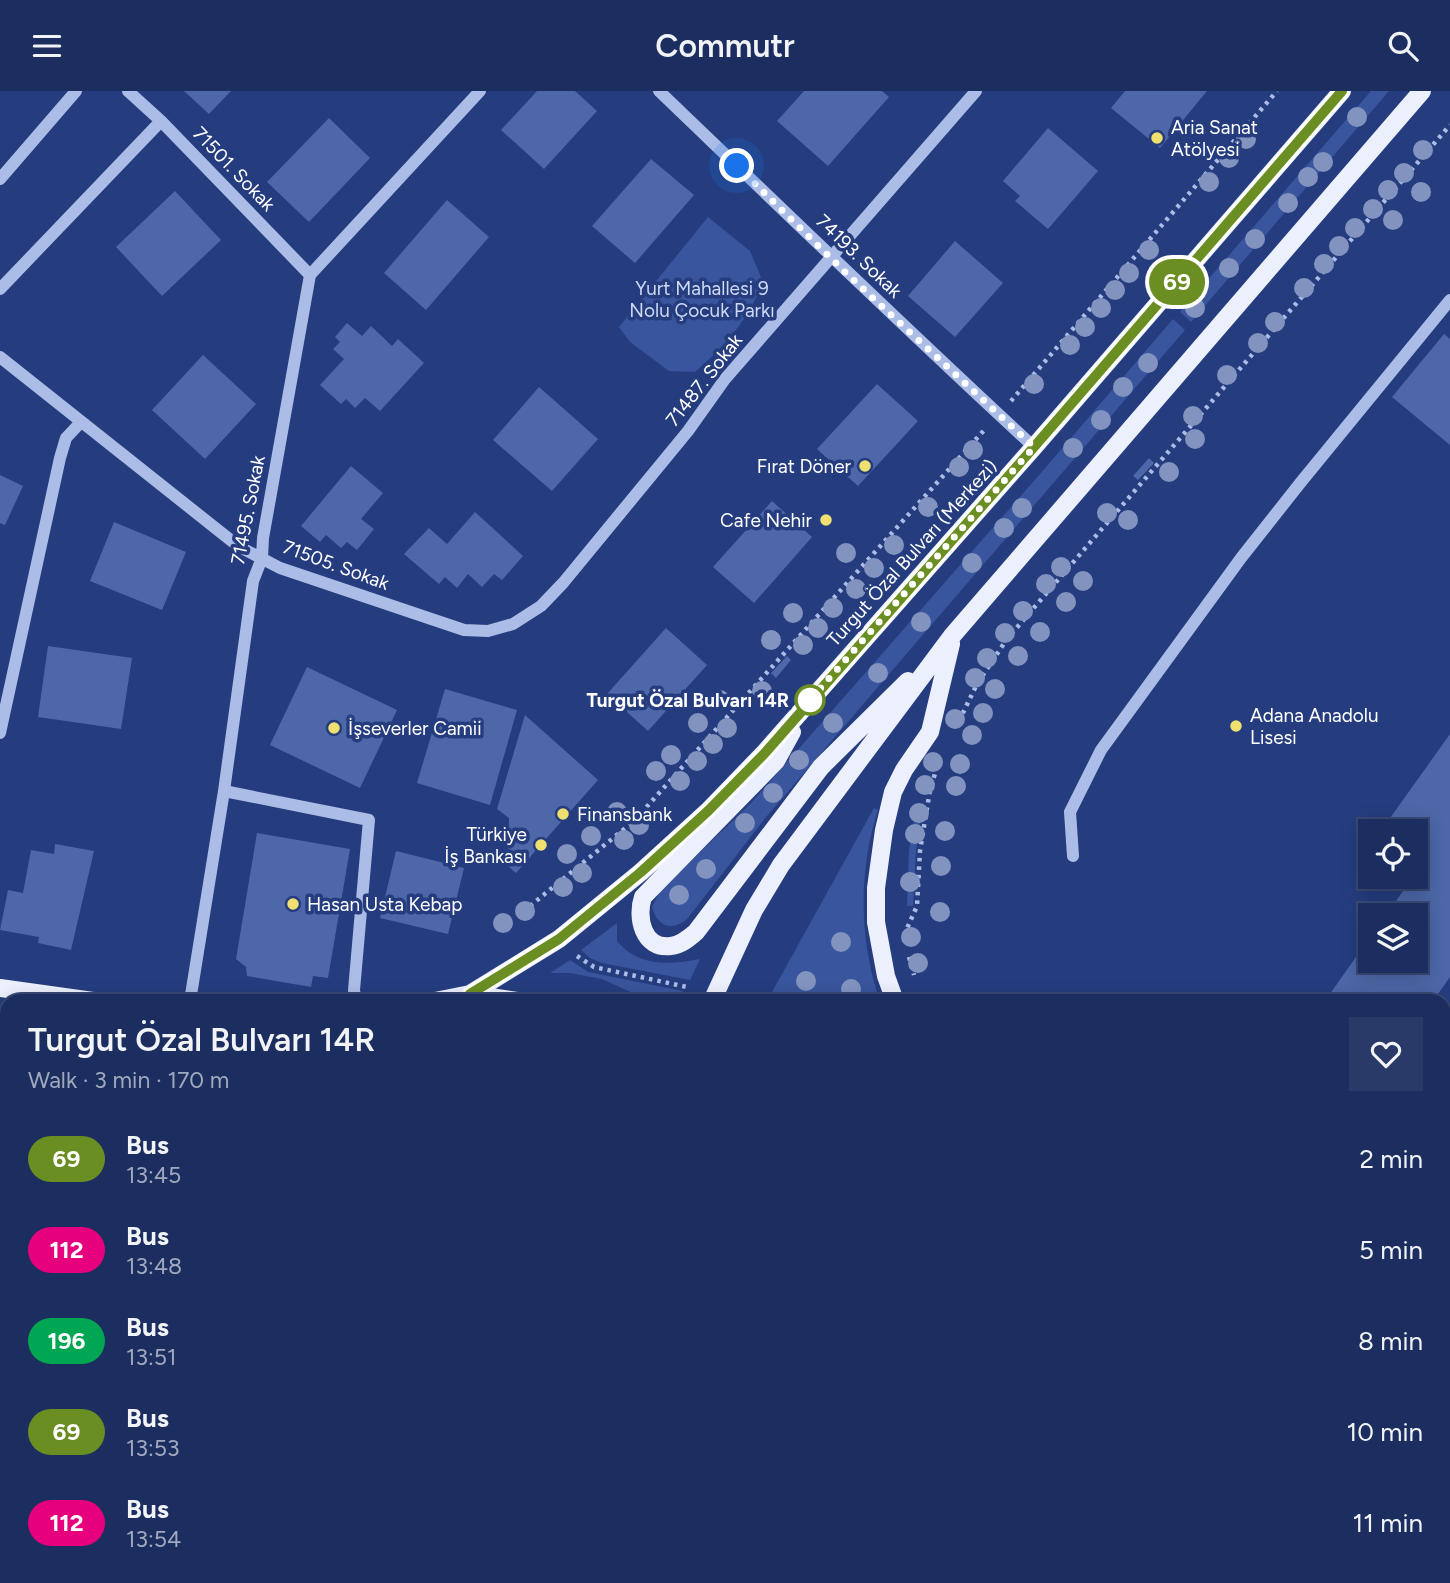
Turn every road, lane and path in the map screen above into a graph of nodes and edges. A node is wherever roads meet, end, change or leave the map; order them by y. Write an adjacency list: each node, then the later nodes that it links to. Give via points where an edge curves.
1 (76, 91): 11 (street)
2 (128, 91): 9 (street, 71501. Sokak)
3 (480, 91): 13 (street)
4 (659, 91): 12 (street, 74193. Sokak)
5 (976, 91): 12 (street, 71487. Sokak)
6 (1277, 91): 17 (path)
7 (1342, 91): 20 (main road, Turgut Özal Bulvarı (Merkezi))
8 (1422, 91): 23 (main road)
9 (161, 121): 13 (street, 71501. Sokak); 14 (street)
10 (1450, 125): 25 (path, via 1007,639)
11 (0, 179)
12 (831, 256): 20 (street, 74193. Sokak); 22 (street, 71487. Sokak, via 725,379 563,583 541,607)
13 (310, 275): 21 (street, 71495. Sokak)
14 (0, 289)
15 (1450, 300): 29 (street, via 1267,525 1101,750 1070,813)
16 (0, 357): 18 (street, 71505. Sokak)
17 (1013, 400)
18 (81, 422): 21 (street, 71505. Sokak, via 238,546); 26 (street, via 66,439 60,457)
19 (982, 432): 30 (path, via 634,821)
20 (1034, 447): 24 (main road, Turgut Özal Bulvarı (Merkezi))
21 (261, 558): 22 (street, 71505. Sokak, via 464,630 488,631); 28 (street, 71495. Sokak, via 253,581)
22 (513, 624)
23 (952, 636): 24 (main road, via 821,767 696,932 684,942 659,946 642,928 643,897 776,761); 39 (main road, via 781,865); 40 (main road, via 930,732 893,792 884,830 876,922)
24 (810, 700): 38 (main road, Turgut Özal Bulvarı (Merkezi), via 765,753 641,872 559,939)
25 (956, 727)
26 (0, 733)
27 (940, 760): 32 (path, via 920,851 918,906 903,933)
28 (224, 791): 36 (street, 71495. Sokak); 37 (street, via 369,820)
29 (1073, 856)
30 (530, 906)
31 (577, 956): 33 (path, via 594,967)
32 (915, 981)
33 (687, 986)
34 (0, 988): 35 (main road)
35 (43, 994)
36 (191, 994)
37 (355, 994)
38 (473, 994)
39 (715, 994)
40 (892, 994)

